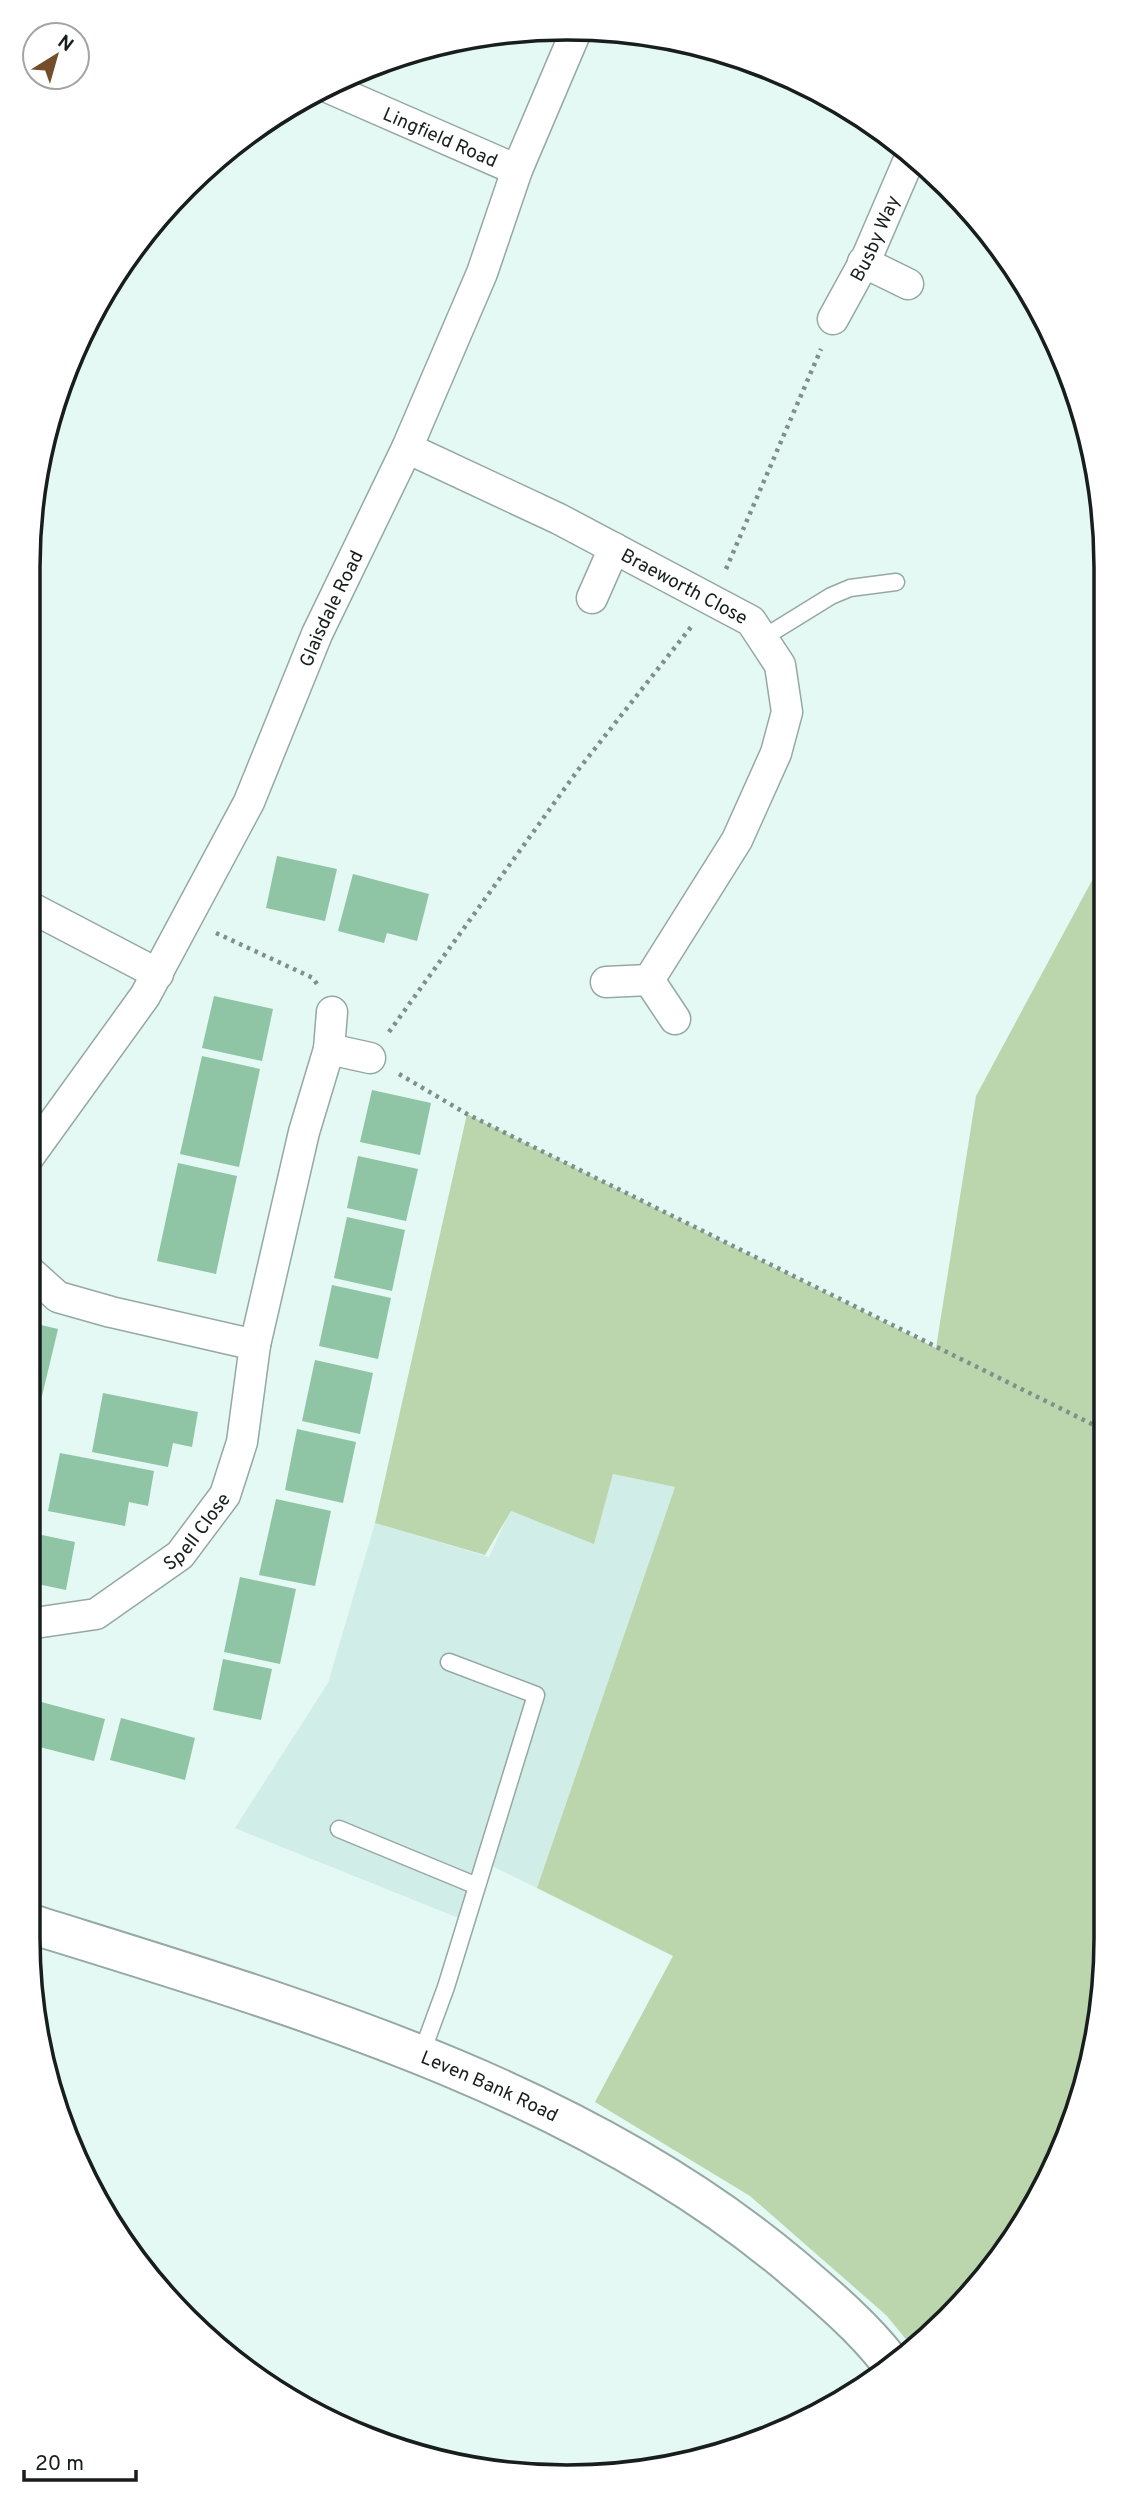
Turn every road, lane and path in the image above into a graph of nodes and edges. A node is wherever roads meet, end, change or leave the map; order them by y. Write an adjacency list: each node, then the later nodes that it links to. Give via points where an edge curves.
1 (572, 40): 4 (street, Glaisdale Road)
2 (339, 92): 4 (street, Lingfield Road)
3 (907, 165): 5 (street, Busby Way)
4 (517, 170): 8 (street, Glaisdale Road, via 482,273)
5 (863, 262): 6 (street); 7 (street, Busby Way)
6 (908, 284)
7 (834, 319): 12 (path)
8 (407, 448): 9 (street, Braeworth Close); 15 (street, Glaisdale Road, via 317,634 249,802)
9 (614, 548): 11 (street); 12 (street, Braeworth Close)
10 (897, 582): 13 (lane, via 850,588 831,596)
11 (592, 598)
12 (712, 599): 13 (street, Braeworth Close, via 751,621); 22 (path, via 578,770)
13 (763, 639): 17 (street, Braeworth Close, via 780,665 787,712 776,753 737,841)
14 (40, 912): 16 (street)
15 (187, 919): 16 (street, Glaisdale Road); 19 (path, via 313,978)
16 (158, 974): 23 (street, Glaisdale Road, via 119,1036)
17 (649, 981): 18 (street); 20 (street)
18 (606, 982)
19 (332, 1013): 21 (street, Spell Close)
20 (675, 1019)
21 (330, 1049): 22 (street); 25 (street, Spell Close, via 304,1132)
22 (370, 1058): 26 (path, via 479,1120)
23 (40, 1142)
24 (40, 1281): 25 (street, via 58,1297)
25 (255, 1345): 27 (street, Spell Close, via 242,1442 225,1495 180,1555 96,1614)
26 (1094, 1425)
27 (40, 1622)
28 (449, 1662): 30 (lane, via 536,1695)
29 (339, 1829): 30 (lane)
30 (477, 1886): 32 (lane)
31 (40, 1927): 32 (main road, Leven Bank Road, via 267,1999)
32 (421, 2055): 33 (main road, Leven Bank Road, via 531,2104 665,2175 752,2234 823,2293)
33 (886, 2358)

